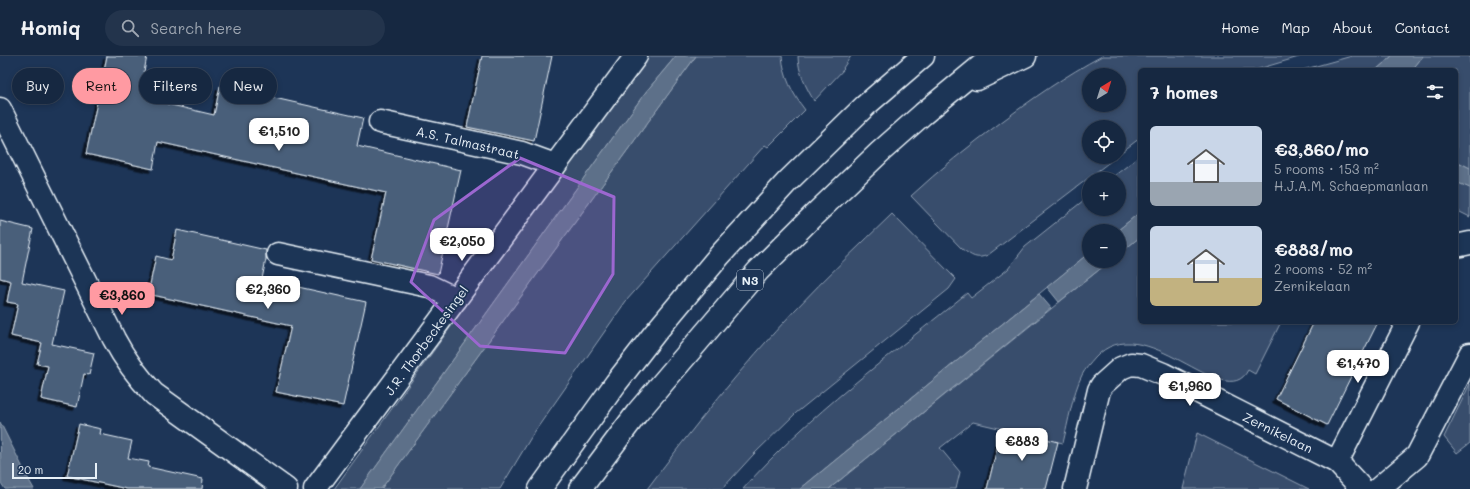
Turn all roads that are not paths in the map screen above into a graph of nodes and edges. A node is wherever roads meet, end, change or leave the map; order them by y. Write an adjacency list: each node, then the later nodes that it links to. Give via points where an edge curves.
1 (636, 56): 10 (street, J.R. Thorbeckesingel)
2 (904, 56): 7 (street)
3 (923, 56): 7 (street)
4 (993, 56): 6 (street, N3)
5 (1025, 56): 6 (street, N3)
6 (945, 95): 21 (street, N3, via 880,152 758,271 637,413)
7 (865, 106): 20 (street, via 788,182 720,255 616,383)
8 (0, 110): 18 (street, via 124,358 154,394)
9 (380, 122): 10 (street, A.S. Talmastraat, via 522,153)
10 (555, 165): 14 (street, J.R. Thorbeckesingel)
11 (1470, 243): 12 (street)
12 (1458, 246)
13 (278, 254): 14 (street, via 429,286)
14 (456, 299): 19 (street, J.R. Thorbeckesingel)
15 (1407, 324): 17 (street)
16 (1470, 354): 24 (street, via 1418,456)
17 (1337, 462): 22 (street, Zernikelaan, via 1163,374 1141,365 1131,364 1112,375 1099,390); 23 (street, Zernikelaan)
18 (286, 489)
19 (316, 489)
20 (540, 489)
21 (580, 489)
22 (1075, 489)
23 (1362, 489)
24 (1378, 489)

